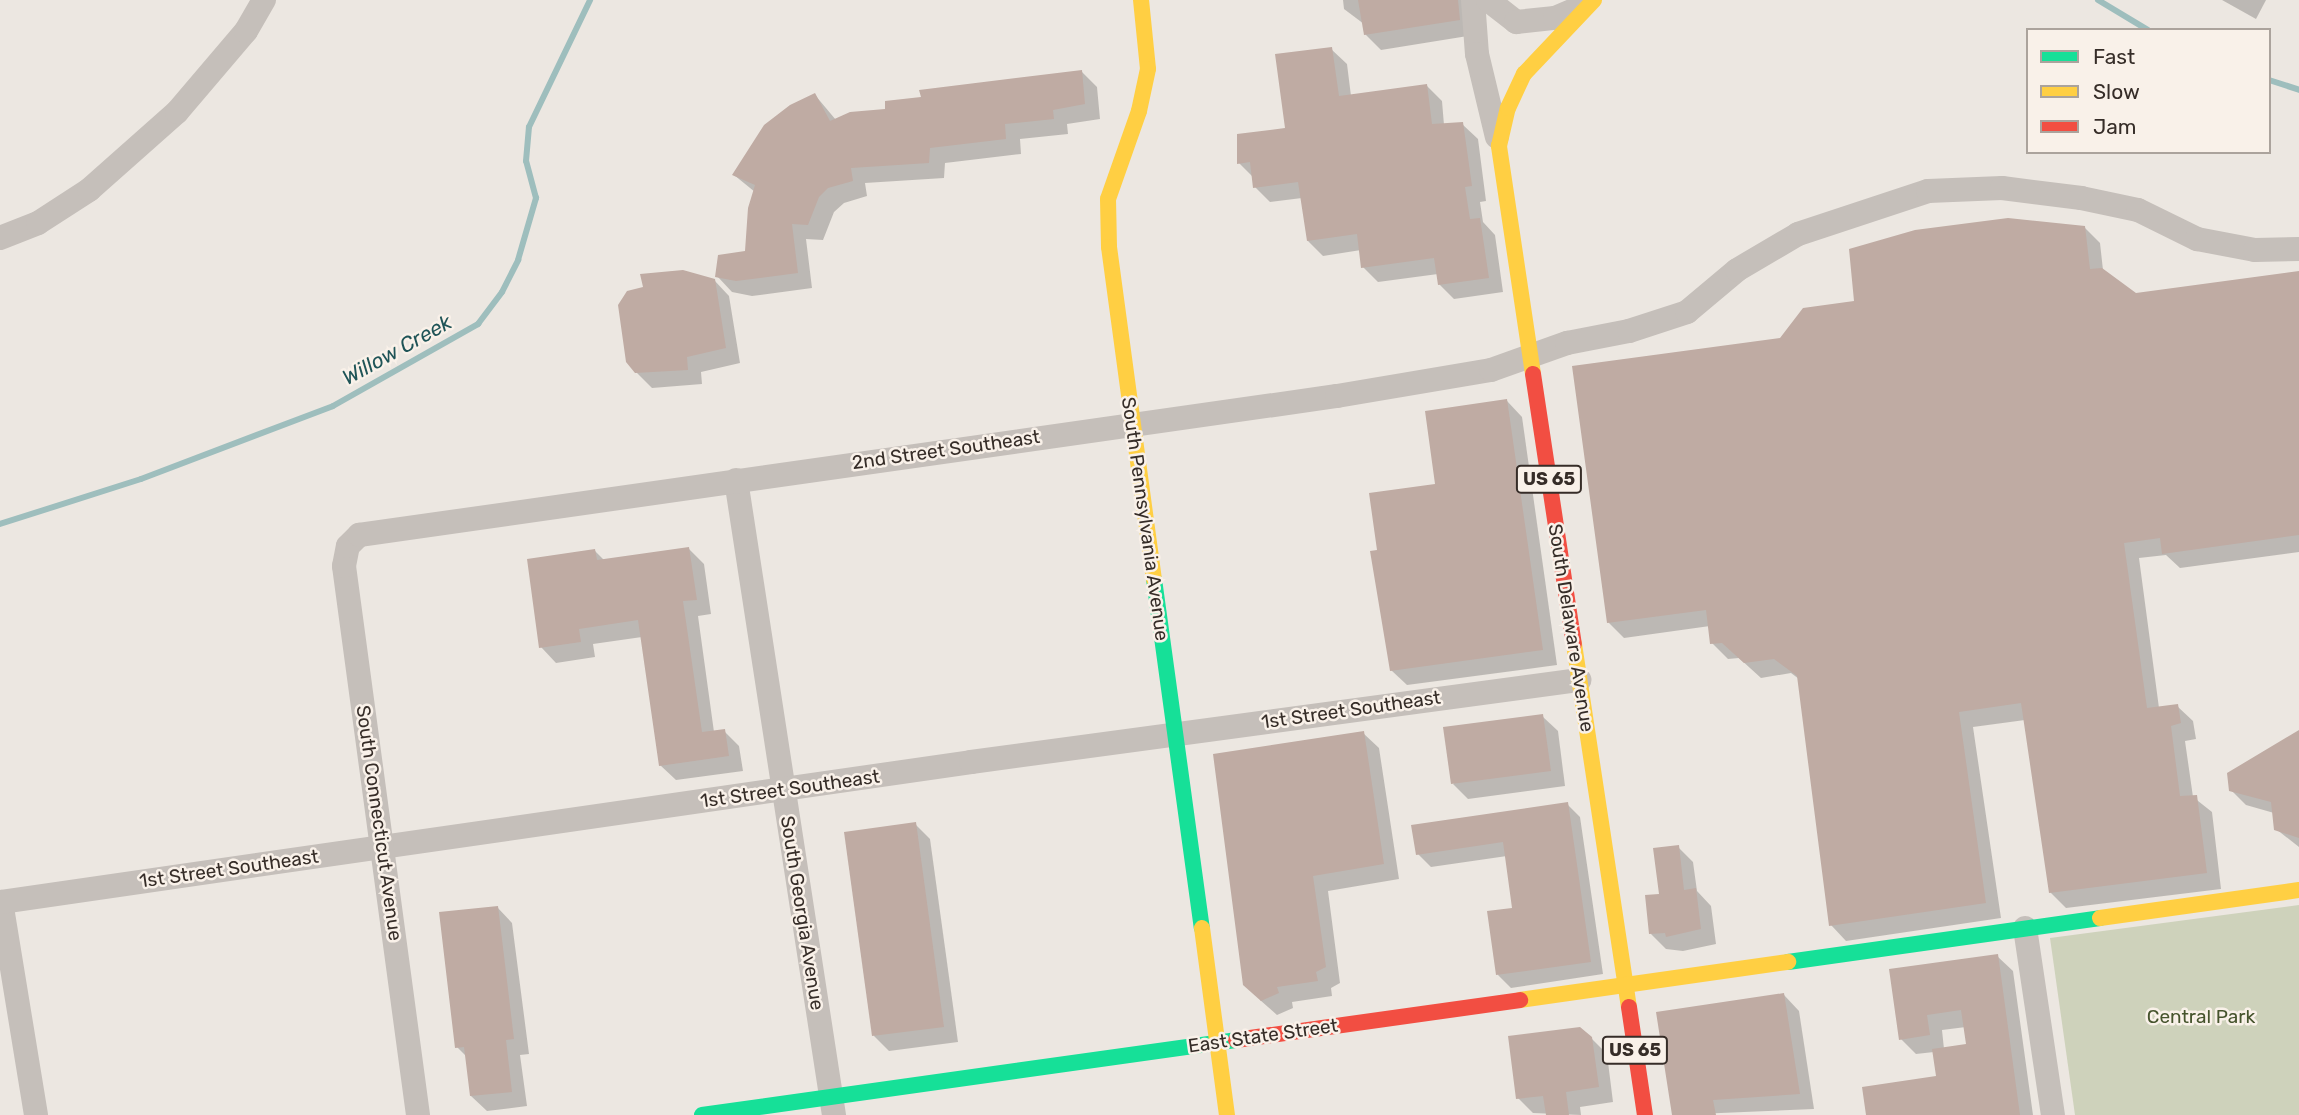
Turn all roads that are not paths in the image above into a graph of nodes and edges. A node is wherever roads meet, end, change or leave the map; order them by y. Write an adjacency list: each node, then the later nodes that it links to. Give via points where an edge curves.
1 (264, 0): 7 (street, via 246,31 168,120 89,190 38,223)
2 (1141, 0): 10 (main road, South Pennsylvania Avenue, via 1147,69 1139,111 1108,199 1109,247)
3 (1473, 0): 6 (street, South Delaware Avenue, via 1477,54)
4 (1488, 0): 5 (street, South Delaware Avenue, via 1516,22 1533,23)
5 (1593, 1): 6 (main road, South Delaware Avenue / US 65, via 1524,74 1508,108)
6 (1499, 146): 9 (main road, South Delaware Avenue / US 65)
7 (0, 238)
8 (2299, 248): 9 (street, 2nd Street Southeast, via 2255,250 2197,239 2137,211 2081,198 2003,188 1928,191 1798,234 1737,270 1687,312)
9 (1530, 355): 10 (street, 2nd Street Southeast, via 1491,370); 13 (main road, South Delaware Avenue / US 65)
10 (1132, 426): 11 (street, 2nd Street Southeast); 14 (main road, South Pennsylvania Avenue)
11 (736, 480): 12 (street, 2nd Street Southeast); 15 (street, South Georgia Avenue)
12 (359, 535): 16 (street, South Connecticut Avenue, via 348,546 344,566)
13 (1579, 680): 14 (street, 1st Street Southeast); 20 (main road, South Delaware Avenue / US 65)
14 (1174, 734): 15 (street, 1st Street Southeast); 21 (main road, South Pennsylvania Avenue)
15 (783, 790): 16 (street, 1st Street Southeast); 22 (street, South Georgia Avenue)
16 (383, 848): 18 (street, 1st Street Southeast); 24 (street, South Connecticut Avenue)
17 (2299, 890): 19 (main road, East State Street)
18 (1, 902): 23 (street)
19 (2025, 928): 20 (main road, East State Street); 28 (street)
20 (1626, 985): 21 (main road, East State Street); 27 (main road, US 65)
21 (1218, 1042): 22 (main road, East State Street); 26 (main road, South Pennsylvania Avenue)
22 (832, 1106): 25 (main road, East State Street)
23 (36, 1115)
24 (418, 1115)
25 (702, 1115)
26 (1227, 1115)
27 (1645, 1115)
28 (2053, 1115)

